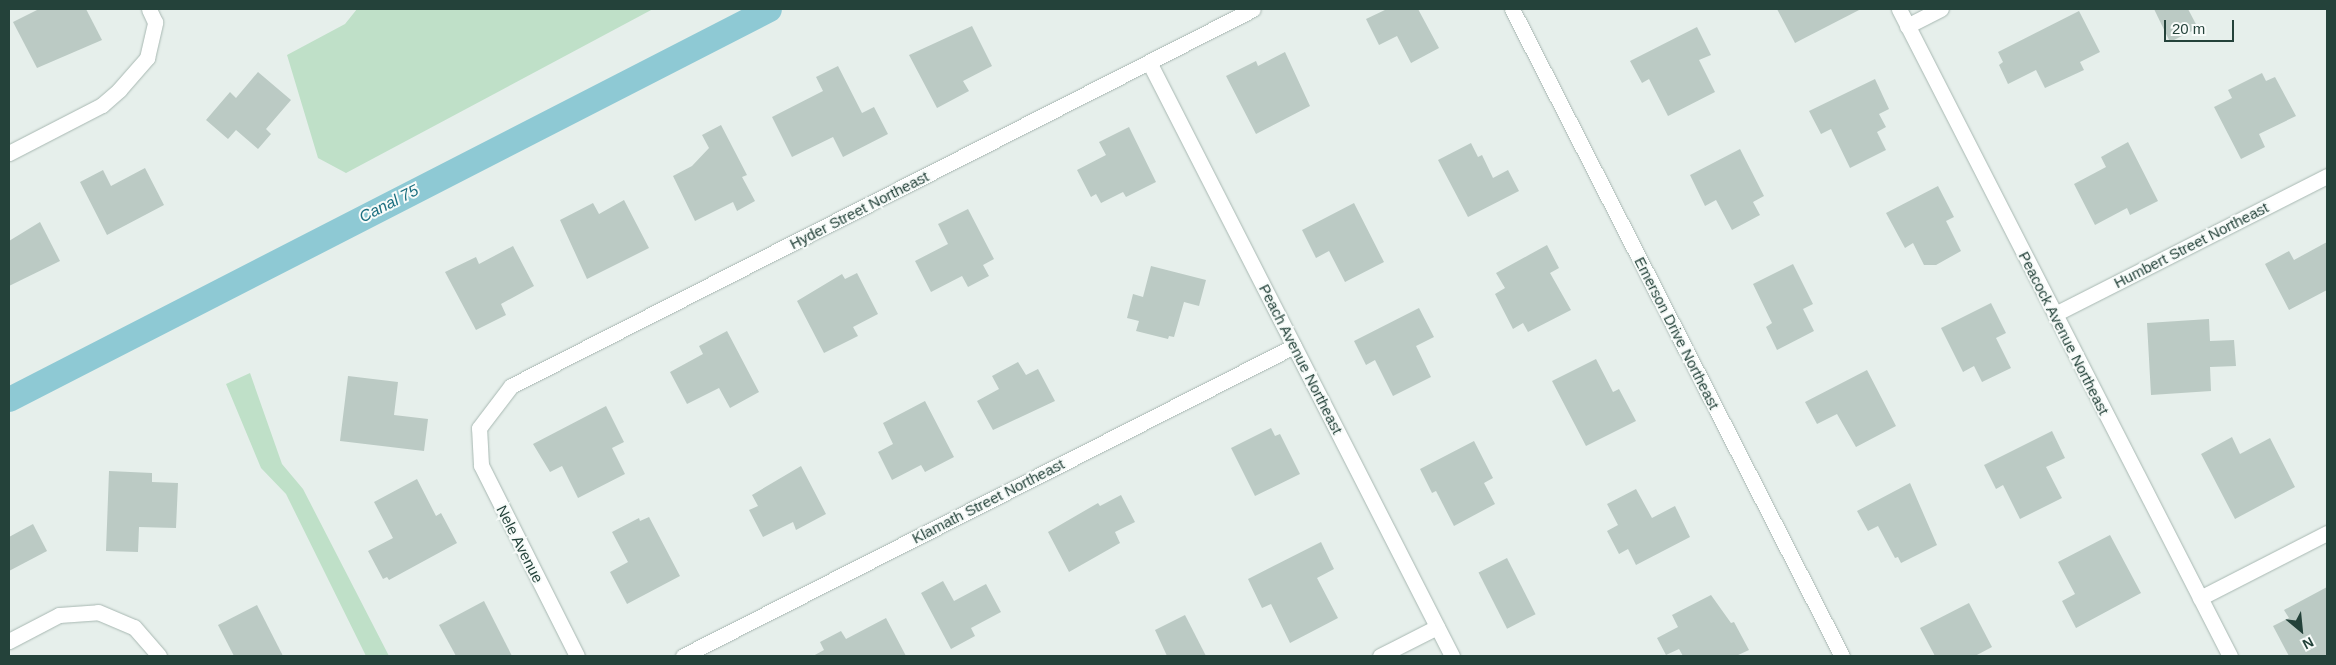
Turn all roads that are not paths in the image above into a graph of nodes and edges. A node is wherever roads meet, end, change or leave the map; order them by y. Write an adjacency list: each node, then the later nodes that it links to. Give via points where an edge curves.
1 (149, 9): 8 (street, via 155,22 147,58 102,105)
2 (1253, 9): 7 (street, Hyder Street Northeast)
3 (1512, 9): 22 (street, Emerson Drive Northeast)
4 (1899, 9): 6 (street, Peacock Avenue Northeast)
5 (1941, 9): 6 (street)
6 (1907, 26): 10 (street, Peacock Avenue Northeast)
7 (1149, 62): 11 (street, Peach Avenue Northeast); 12 (street, Hyder Street Northeast, via 511,386)
8 (9, 153)
9 (2327, 176): 10 (street, Humbert Street Northeast)
10 (2055, 314): 14 (street, Peacock Avenue Northeast)
11 (1294, 346): 15 (street, Peach Avenue Northeast); 19 (street, Klamath Street Northeast)
12 (479, 428): 18 (street, Nele Avenue, via 481,465)
13 (2327, 533): 14 (street)
14 (2200, 598): 23 (street, Peacock Avenue Northeast)
15 (1437, 627): 20 (street); 21 (street, Peach Avenue Northeast)
16 (9, 641): 17 (street, via 59,614 98,612 134,627)
17 (159, 656)
18 (577, 656)
19 (683, 656)
20 (1380, 656)
21 (1452, 656)
22 (1842, 656)
23 (2230, 656)

